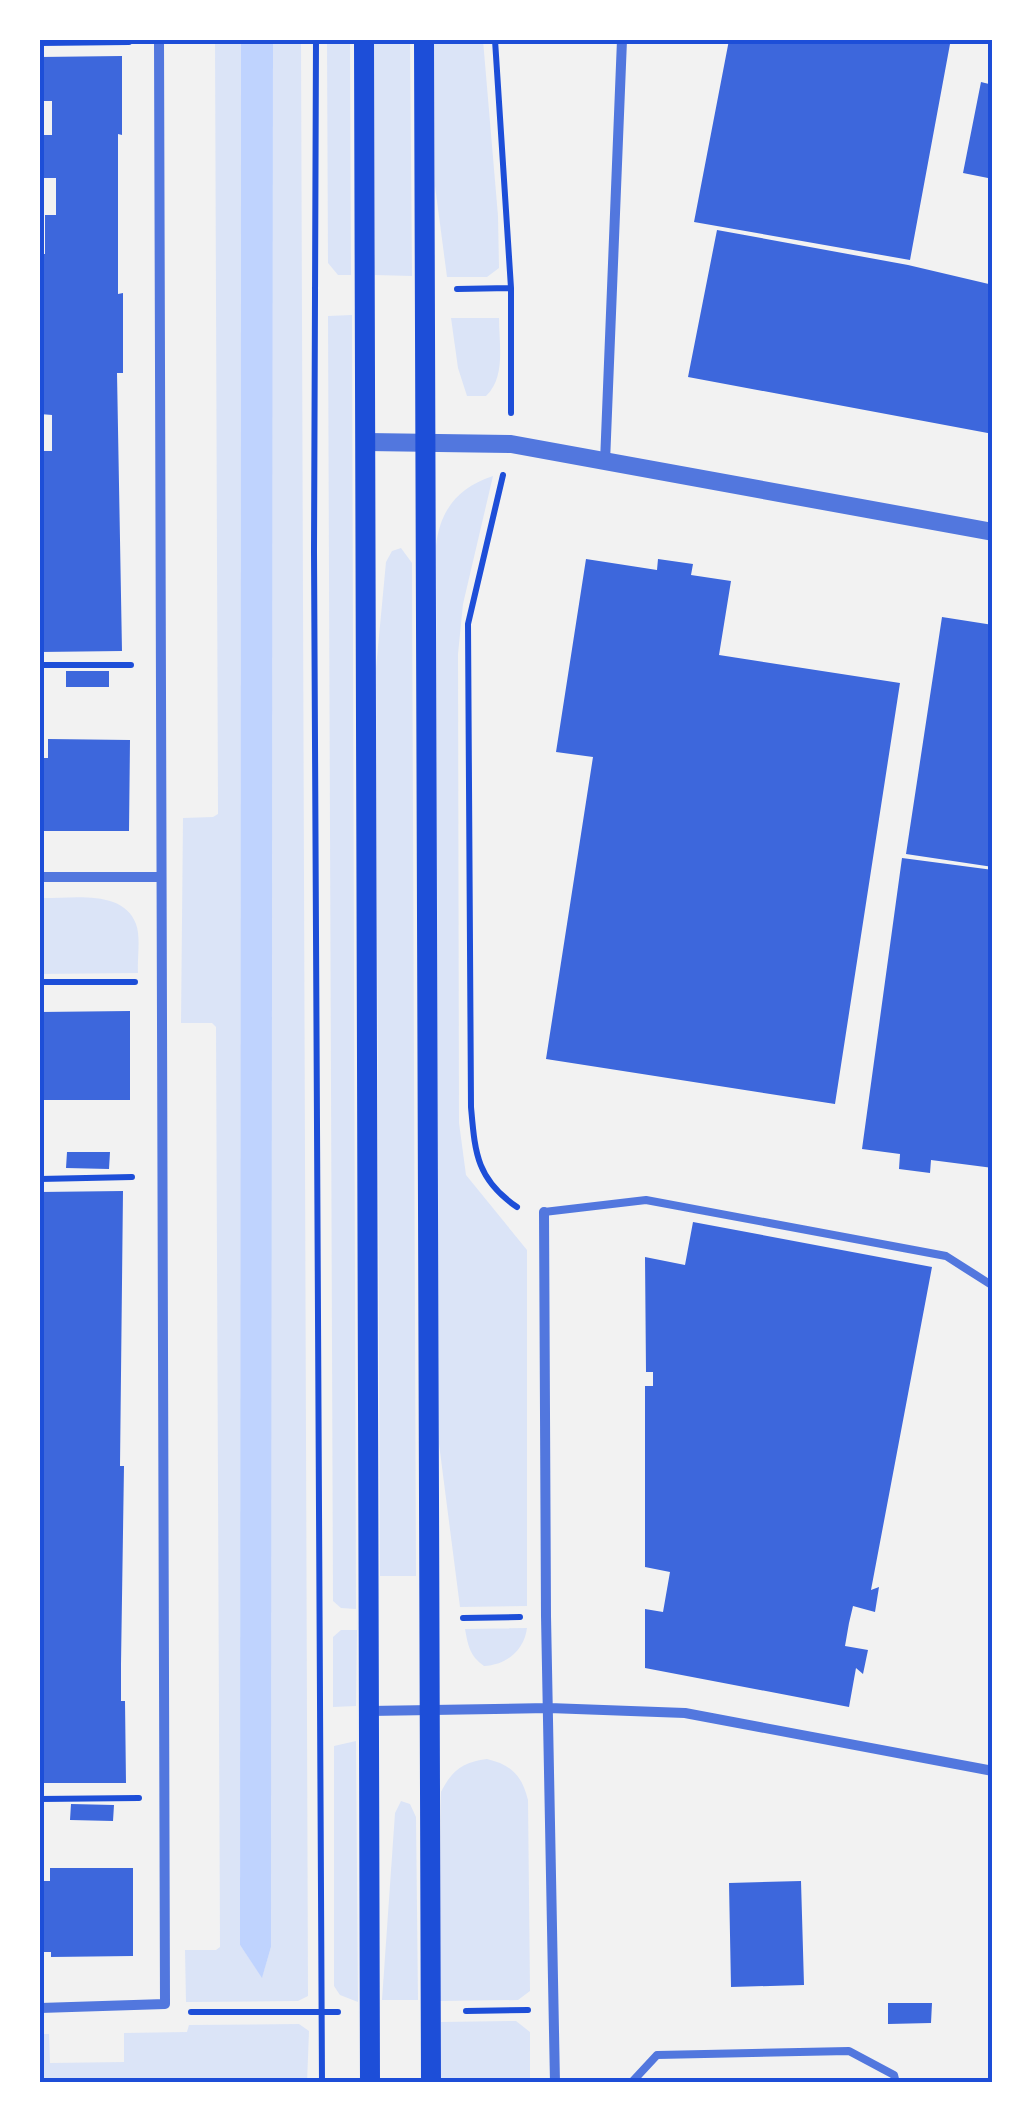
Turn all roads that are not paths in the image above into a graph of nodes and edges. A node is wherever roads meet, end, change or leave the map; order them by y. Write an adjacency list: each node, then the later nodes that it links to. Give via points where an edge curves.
1 (364, 40): 5 (main road)
2 (424, 40): 6 (main road)
3 (622, 40): 7 (street)
4 (158, 41): 9 (street)
5 (367, 442): 6 (street); 15 (main road)
6 (426, 443): 7 (street, via 511,444); 14 (main road)
7 (605, 462): 8 (street)
8 (993, 532)
9 (160, 877): 10 (street); 17 (street, via 165,2004)
10 (40, 878)
11 (544, 1212): 12 (lane, via 646,1200 946,1256); 13 (street)
12 (993, 1286)
13 (549, 1708): 14 (street); 16 (street, via 685,1712); 20 (street)
14 (427, 1710): 15 (street); 19 (main road)
15 (369, 1711): 18 (main road)
16 (993, 1771)
17 (40, 2008)
18 (370, 2083)
19 (430, 2083)
20 (555, 2083)
21 (631, 2083): 22 (lane, via 657,2055 850,2051 894,2075)
22 (896, 2083)

